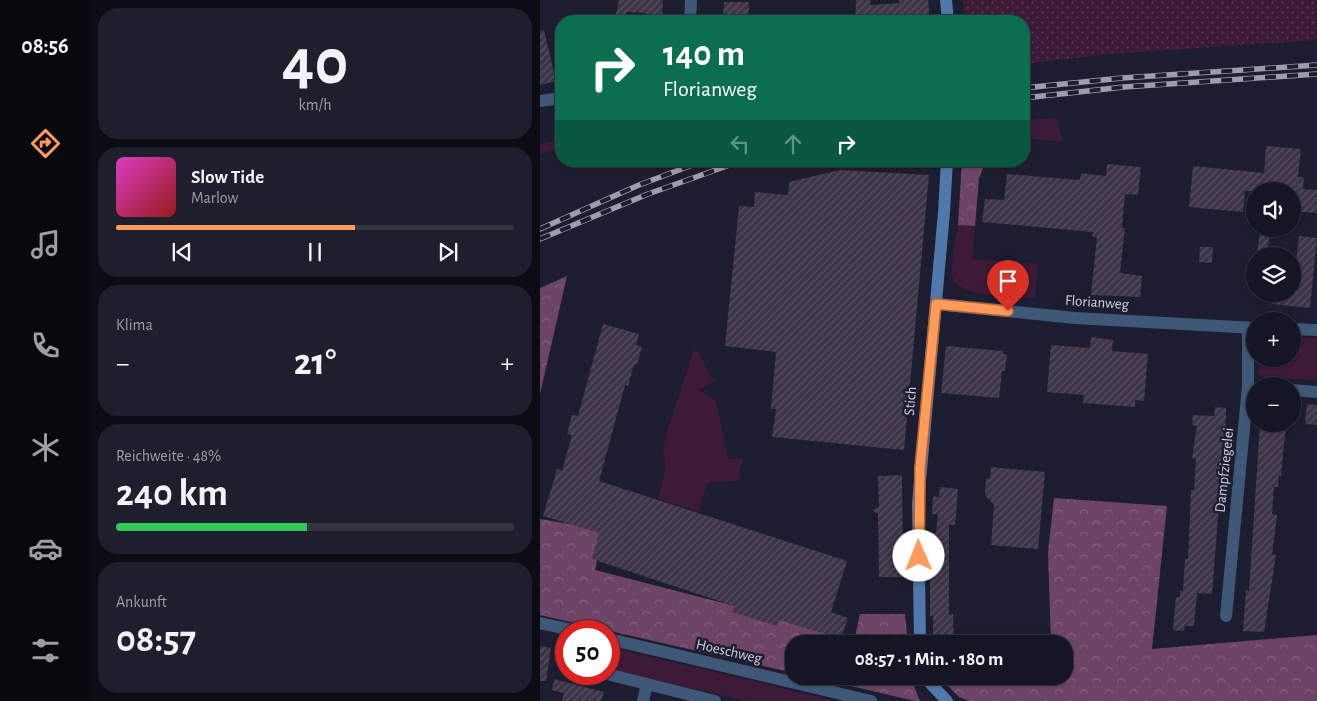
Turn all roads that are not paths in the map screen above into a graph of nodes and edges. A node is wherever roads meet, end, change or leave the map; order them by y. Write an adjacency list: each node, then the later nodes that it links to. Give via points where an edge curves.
1 (691, 0): 3 (street)
2 (946, 0): 4 (main road)
3 (690, 15)
4 (947, 15)
5 (555, 99): 6 (street)
6 (540, 101)
7 (947, 167): 8 (main road, Stich)
8 (936, 304): 9 (street, Florianweg, via 1075,318); 18 (main road, Stich, via 918,504)
9 (1246, 328)
10 (1301, 329): 11 (street)
11 (1317, 330)
12 (1301, 391): 13 (street)
13 (1317, 392)
14 (1247, 432): 15 (street, Dampfziegelei)
15 (1226, 616)
16 (540, 623): 17 (street)
17 (555, 627)
18 (920, 635)
19 (620, 642): 25 (street, Hoeschweg)
20 (620, 677): 21 (street)
21 (647, 684): 23 (street); 24 (street)
22 (932, 685): 26 (main road)
23 (643, 701)
24 (715, 701)
25 (871, 701)
26 (947, 701)

